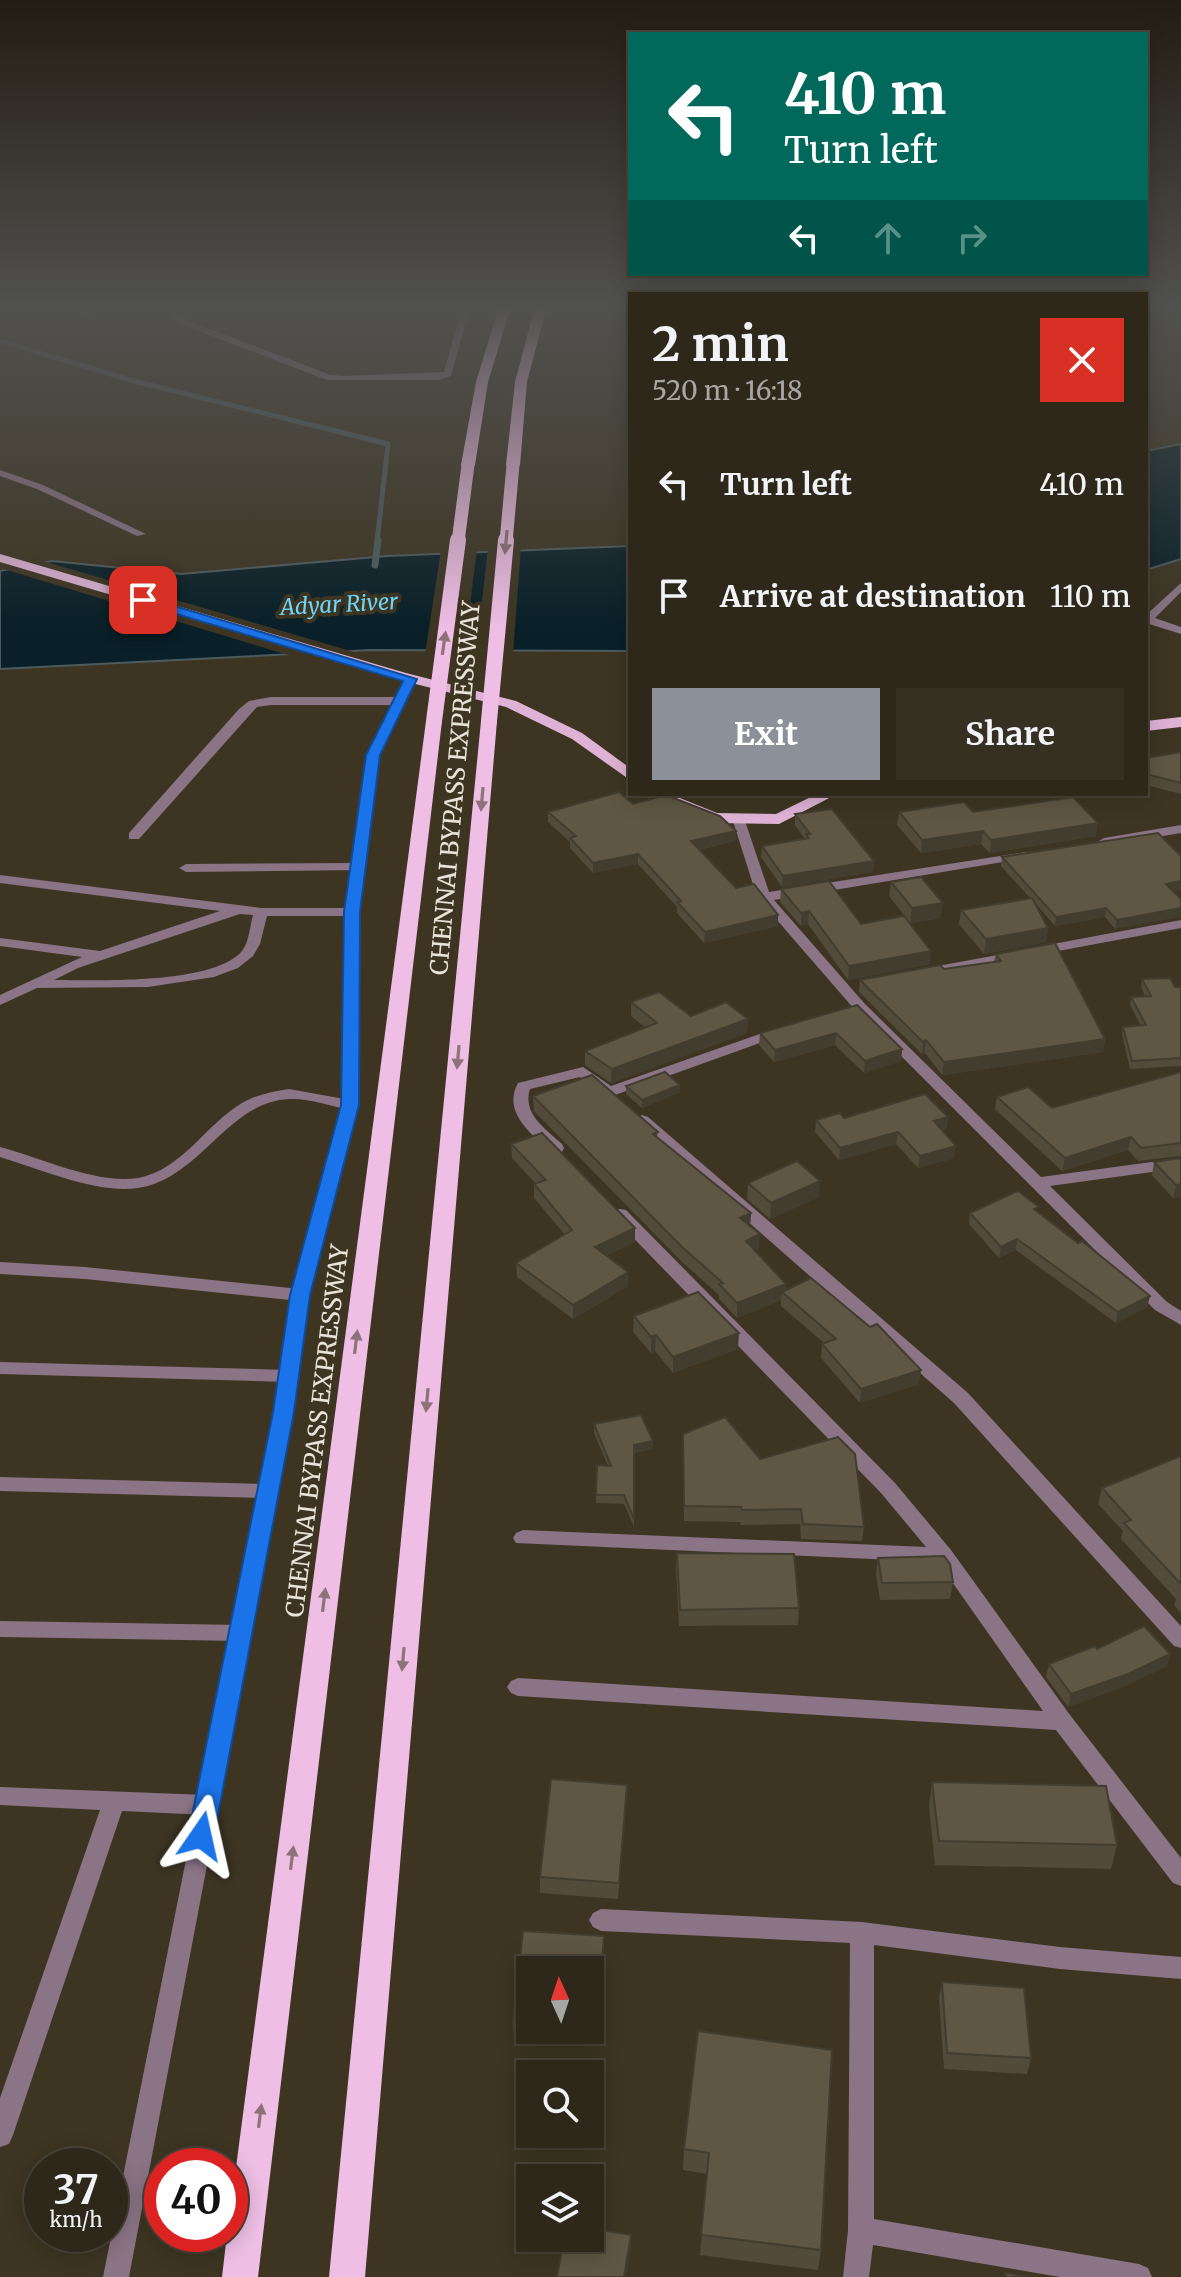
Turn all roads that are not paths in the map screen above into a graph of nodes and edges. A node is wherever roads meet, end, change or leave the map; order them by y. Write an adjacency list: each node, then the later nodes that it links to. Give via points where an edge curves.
1 (476, 416): 67 (highway, CHENNAI BYPASS EXPRESSWAY, one-way to 1, bridge)
2 (518, 416): 68 (highway, CHENNAI BYPASS EXPRESSWAY, one-way to 68, bridge)
3 (0, 473): 4 (street)
4 (141, 534)
5 (0, 558): 10 (main road)
6 (1181, 586): 7 (street)
7 (1148, 618)
8 (1148, 619): 9 (street)
9 (1181, 631)
10 (406, 678): 11 (street); 14 (main road, via 511,704 577,736)
11 (397, 701): 19 (street, via 253,704); 22 (street, via 373,755)
12 (1181, 722): 13 (main road)
13 (1148, 726)
14 (628, 774)
15 (661, 796): 17 (main road, via 715,818)
16 (825, 796): 17 (main road, via 779,819)
17 (738, 818): 25 (street)
18 (1181, 829): 20 (street)
19 (134, 836)
20 (1088, 844)
21 (1042, 852): 25 (street)
22 (358, 867): 23 (street); 28 (street)
23 (186, 868)
24 (0, 879): 26 (street)
25 (764, 897): 41 (street, via 851,987 854,1009)
26 (243, 908): 27 (street); 31 (street)
27 (261, 912): 28 (street); 33 (street, via 249,952 222,970 146,984)
28 (352, 912): 37 (street)
29 (1181, 924): 32 (street)
30 (0, 942): 31 (street)
31 (101, 956): 33 (street)
32 (905, 977)
33 (36, 984): 34 (street)
34 (0, 1001)
35 (793, 1027): 36 (street)
36 (621, 1102): 39 (street, via 583,1072 523,1086 523,1114); 54 (street, via 961,1398)
37 (350, 1105): 38 (street, via 289,1094 251,1103 165,1175 137,1183 112,1182); 44 (street)
38 (0, 1152)
39 (567, 1159)
40 (1181, 1163): 41 (street)
41 (1035, 1183): 45 (street, via 1161,1306)
42 (611, 1205): 51 (street, via 888,1488)
43 (0, 1268): 44 (street)
44 (300, 1295): 47 (street)
45 (1181, 1319)
46 (0, 1368): 47 (street)
47 (288, 1376): 49 (street)
48 (0, 1484): 49 (street)
49 (268, 1491): 53 (street)
50 (523, 1538): 51 (street)
51 (944, 1555): 56 (street)
52 (0, 1629): 53 (street)
53 (241, 1633): 59 (street)
54 (1181, 1640)
55 (518, 1687): 56 (street)
56 (1062, 1721): 60 (street)
57 (0, 1796): 58 (street)
58 (115, 1800): 59 (street); 64 (street)
59 (207, 1805): 66 (street)
60 (1181, 1876)
61 (601, 1920): 62 (street)
62 (862, 1933): 63 (street); 65 (street)
63 (1181, 1968)
64 (0, 2135)
65 (861, 2230): 69 (street); 70 (street)
66 (116, 2277)
67 (240, 2277)
68 (347, 2277)
69 (856, 2277)
70 (1139, 2277)

